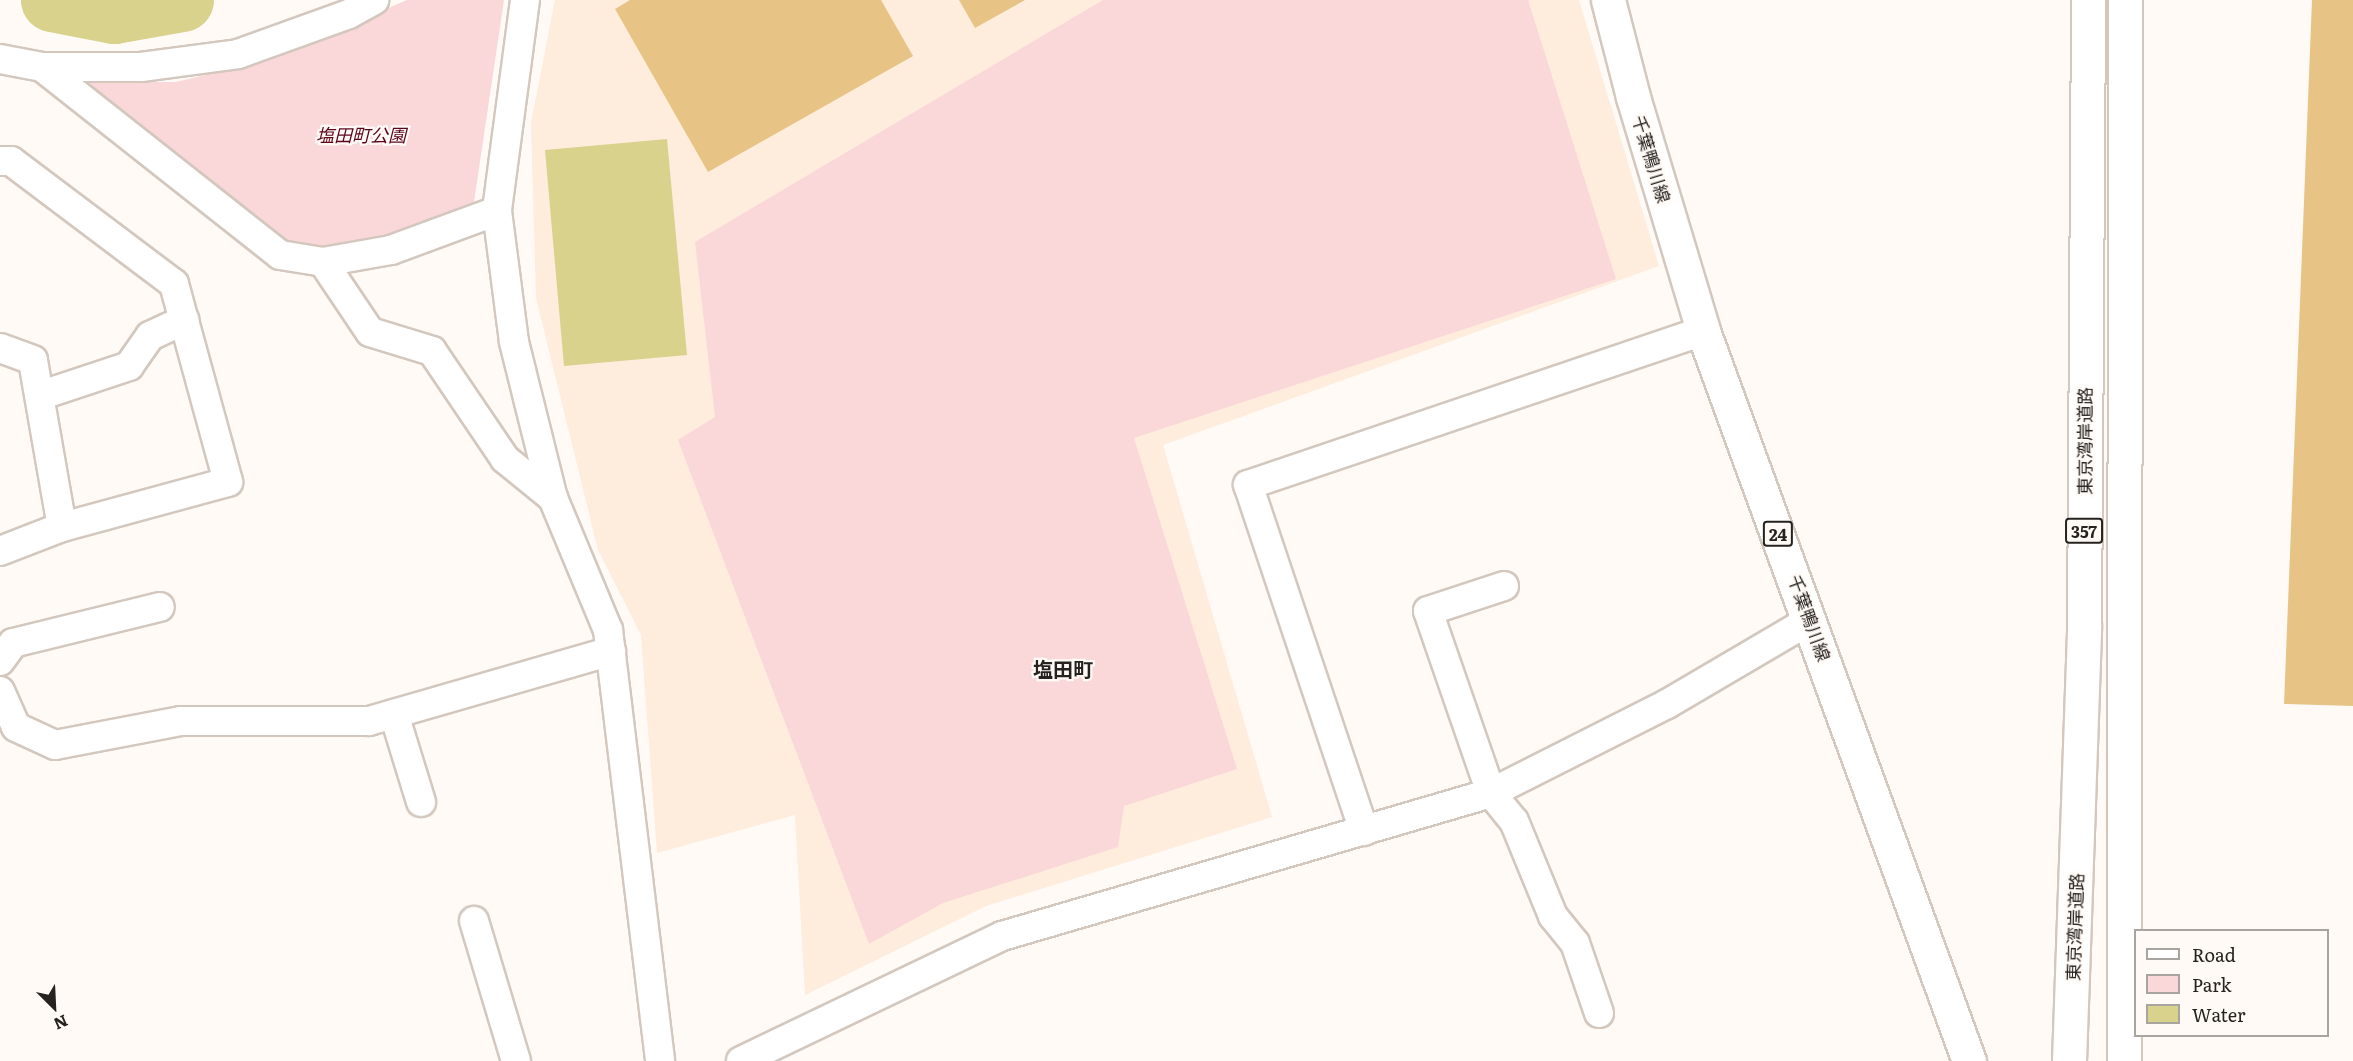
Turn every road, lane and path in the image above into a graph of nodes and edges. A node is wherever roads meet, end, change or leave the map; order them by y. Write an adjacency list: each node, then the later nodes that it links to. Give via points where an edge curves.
1 (374, 0): 7 (street, via 349,14 238,54 141,67)
2 (525, 0): 9 (street)
3 (1608, 0): 12 (main road, 千葉鴨川線 / 24)
4 (2088, 0): 35 (main road, 東京湾岸道路 / 357, via 2084,627)
5 (2125, 0): 36 (main road, 357)
6 (0, 58): 7 (street)
7 (42, 67): 10 (street, via 280,255)
8 (0, 160): 11 (street, via 11,161 174,284)
9 (497, 211): 10 (street, via 391,250); 15 (street, via 514,342)
10 (323, 262): 15 (street, via 370,332 432,351 505,459)
11 (184, 320): 14 (street, via 150,336 129,366); 16 (street, via 228,482)
12 (1703, 331): 20 (main road, 千葉鴨川線 / 24); 28 (street, via 1248,485)
13 (0, 348): 14 (street, via 33,360)
14 (42, 395): 16 (street)
15 (553, 498): 21 (street, via 608,630)
16 (62, 527): 17 (street)
17 (0, 551)
18 (1504, 586): 26 (street, via 1428,611)
19 (160, 607): 22 (street, via 13,643)
20 (1810, 620): 26 (street, via 1667,704); 34 (main road, 千葉鴨川線 / 24)
21 (611, 651): 24 (street); 33 (street)
22 (0, 661)
23 (0, 691): 25 (street)
24 (394, 714): 25 (street, via 369,721 181,720 55,745); 27 (street)
25 (8, 729)
26 (1491, 793): 28 (street); 30 (street, via 1514,821 1553,916 1575,943)
27 (421, 802)
28 (1364, 831): 31 (street, via 1002,936)
29 (474, 921): 32 (street)
30 (1599, 1013)
31 (752, 1059)
32 (516, 1061)
33 (660, 1061)
34 (1969, 1061)
35 (2069, 1061)
36 (2124, 1061)

